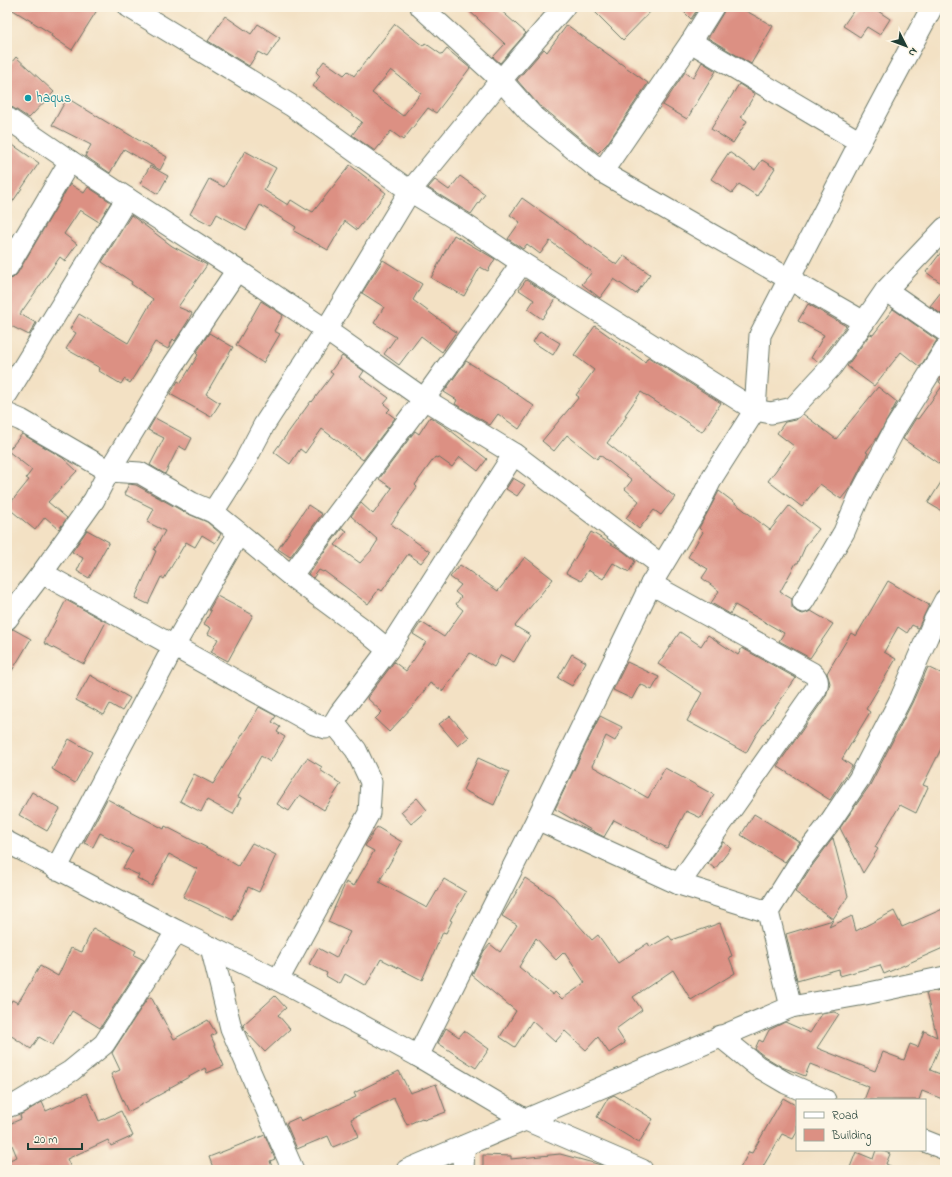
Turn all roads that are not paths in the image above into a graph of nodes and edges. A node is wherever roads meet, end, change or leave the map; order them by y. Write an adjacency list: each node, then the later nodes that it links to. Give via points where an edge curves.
1 (130, 7): 12 (street, via 292,106)
2 (421, 7): 7 (street)
3 (564, 7): 7 (street)
4 (713, 7): 6 (street)
5 (932, 7): 9 (street)
6 (691, 42): 9 (street); 11 (street)
7 (501, 80): 11 (street, via 532,115); 12 (street)
8 (7, 118): 10 (street)
9 (860, 142): 18 (street)
10 (70, 161): 13 (street); 16 (street)
11 (602, 172): 18 (street)
12 (410, 192): 15 (street); 21 (street)
13 (127, 198): 17 (street); 24 (street)
14 (945, 228): 19 (street)
15 (522, 263): 25 (street); 26 (street)
16 (7, 268)
17 (237, 270): 21 (street); 29 (street, via 172,367)
18 (789, 280): 20 (street); 26 (street, via 760,335)
19 (886, 290): 20 (street); 22 (street)
20 (864, 322): 26 (street, via 832,366 792,408 770,413)
21 (326, 330): 25 (street); 30 (street, via 264,426)
22 (945, 331)
23 (945, 349): 37 (street, via 896,427 859,496 844,532)
24 (7, 394)
25 (424, 399): 28 (street); 34 (street)
26 (755, 410): 32 (street, via 713,476)
27 (7, 414): 29 (street)
28 (514, 454): 32 (street); 40 (street)
29 (109, 471): 30 (street, via 140,472 192,503); 33 (street, via 94,500)
30 (213, 512): 31 (street)
31 (239, 533): 34 (street); 39 (street)
32 (662, 565): 35 (street)
33 (42, 574): 38 (street); 39 (street)
34 (291, 576): 40 (street)
35 (651, 584): 42 (street); 45 (street, via 812,673 817,677 818,683)
36 (945, 600): 46 (street, via 901,698 859,780)
37 (803, 602)
38 (7, 619)
39 (174, 646): 41 (street, via 314,724 326,728); 44 (street)
40 (388, 650): 41 (street)
41 (334, 723): 50 (street, via 356,750 371,782 369,813)
42 (537, 819): 45 (street); 53 (street)
43 (7, 842): 44 (street)
44 (56, 869): 47 (street)
45 (679, 884): 46 (street)
46 (768, 912): 51 (street)
47 (177, 931): 48 (street); 55 (street, via 104,1044 71,1070 18,1103)
48 (211, 947): 50 (street); 60 (street, via 231,1028)
49 (945, 977): 51 (street)
50 (278, 980): 53 (street)
51 (791, 1007): 52 (street)
52 (720, 1036): 54 (street, via 757,1066 786,1083); 56 (street)
53 (418, 1056): 56 (street)
54 (823, 1099)
55 (7, 1107)
56 (524, 1119): 58 (street); 63 (street)
57 (926, 1141): 59 (street)
58 (464, 1146): 61 (street); 62 (street)
59 (945, 1149)
60 (292, 1170)
61 (407, 1170)
62 (463, 1170)
63 (642, 1170)

